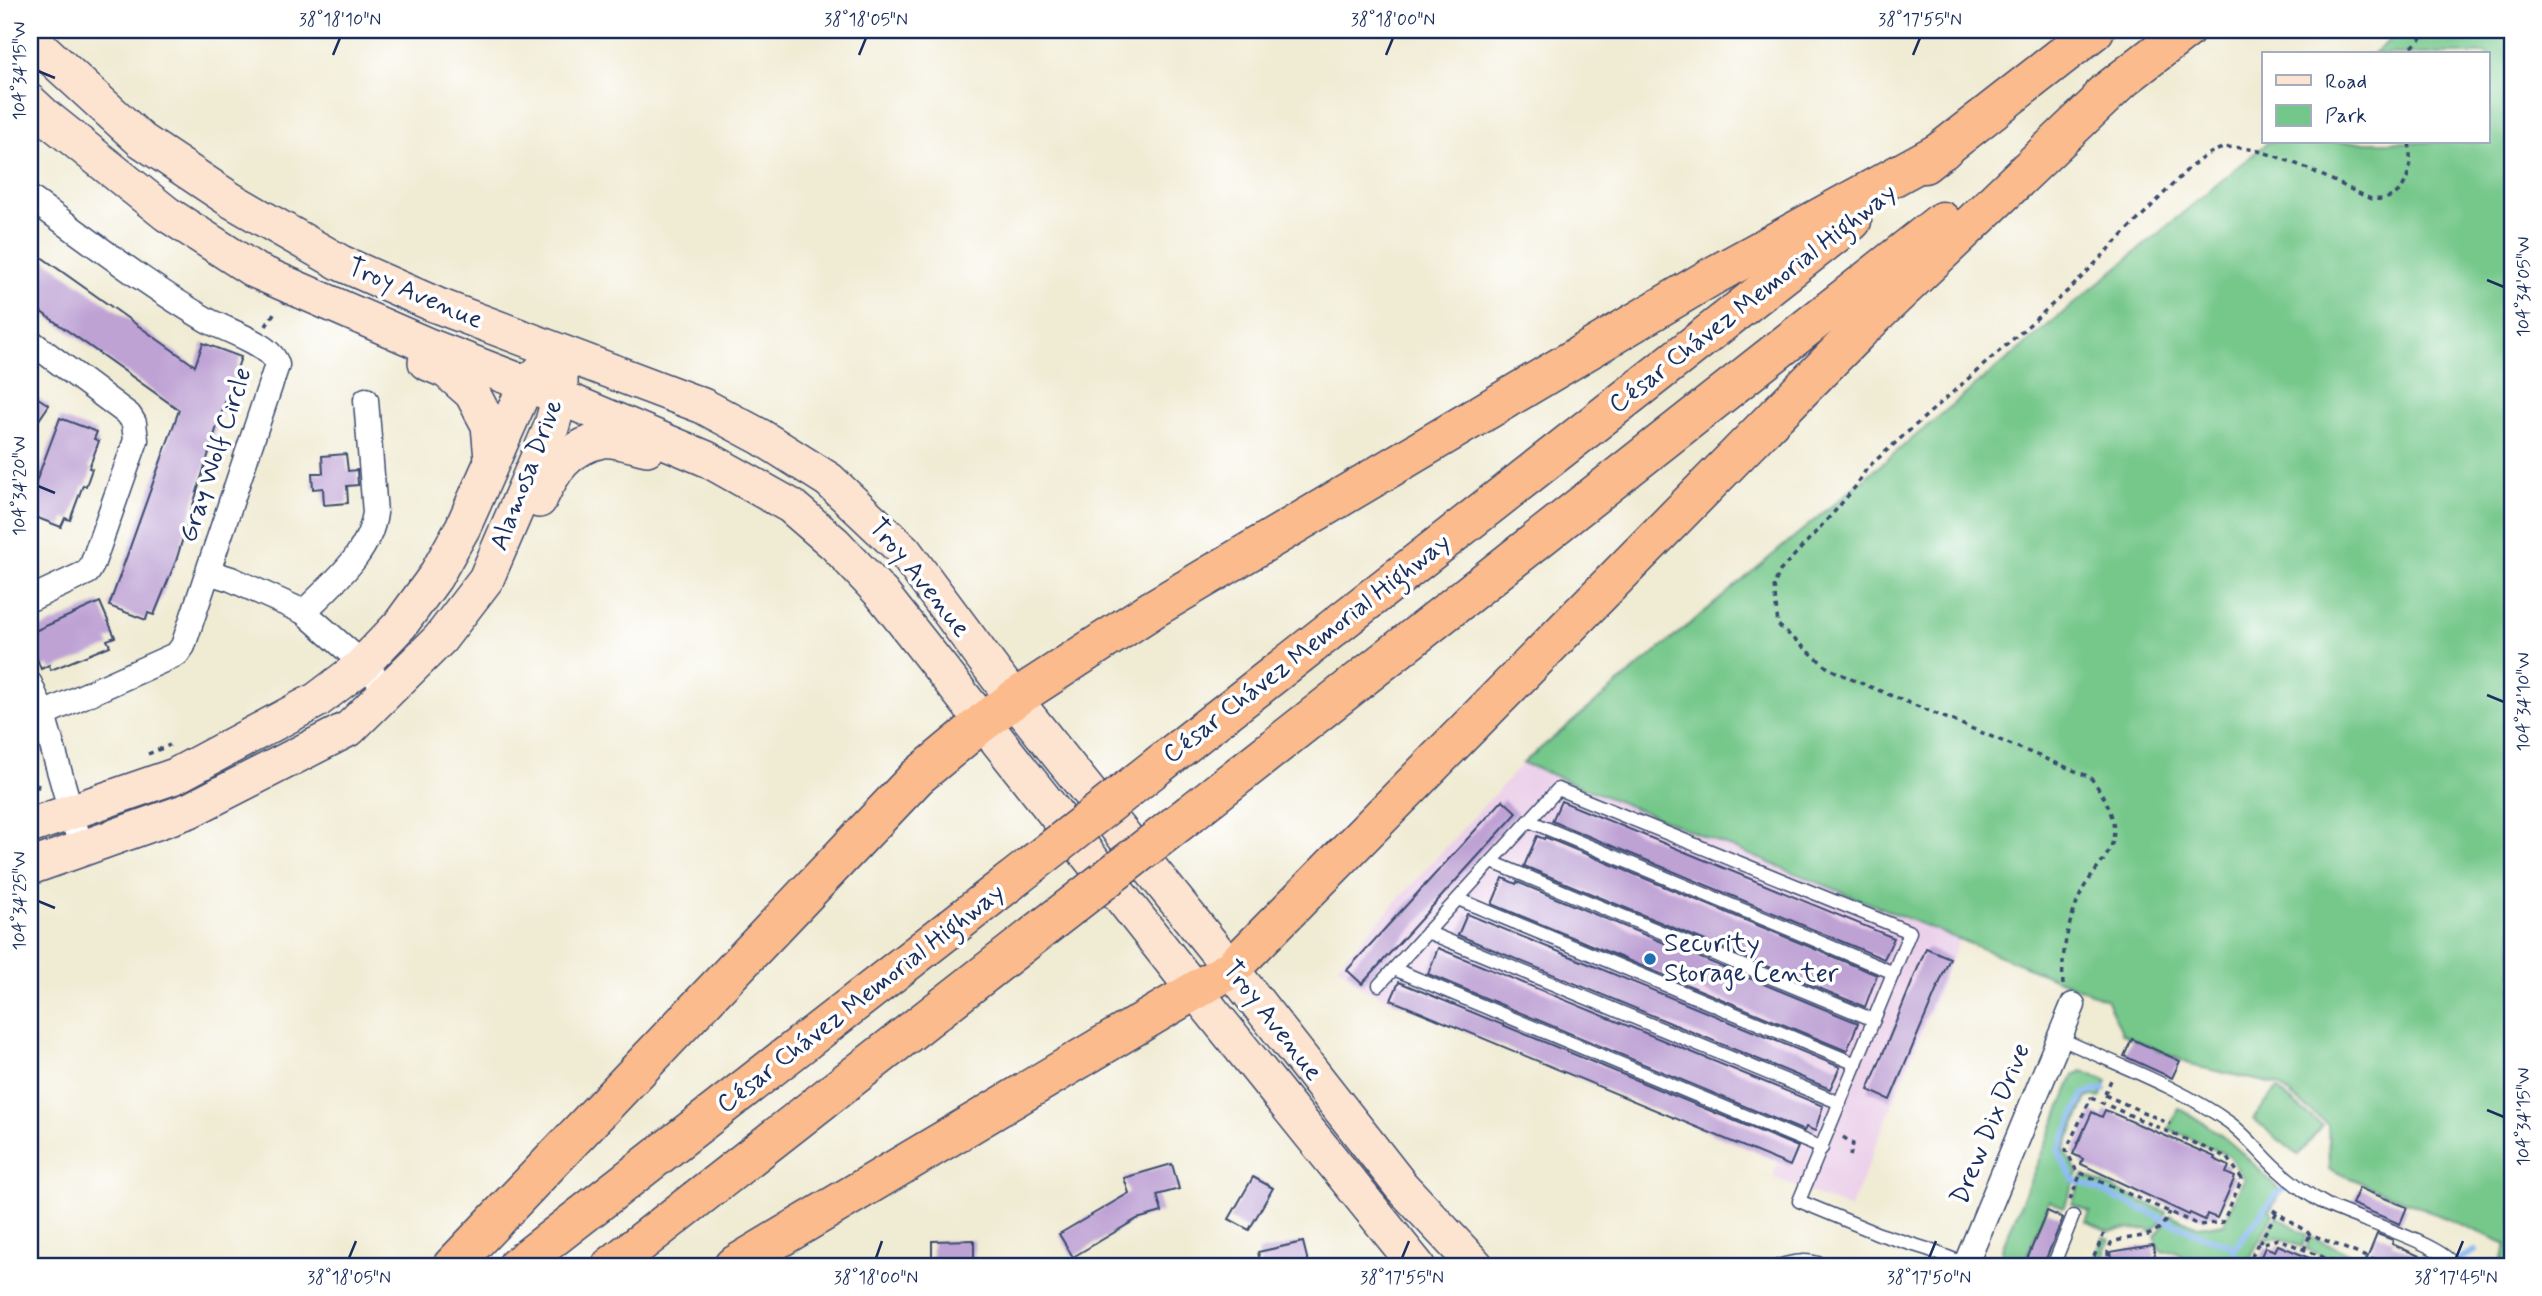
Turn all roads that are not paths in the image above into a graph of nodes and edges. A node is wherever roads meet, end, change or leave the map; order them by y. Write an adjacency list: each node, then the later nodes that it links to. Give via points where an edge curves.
1 (2095, 30): 6 (highway, César Chávez Memorial Highway)
2 (2186, 30): 4 (highway)
3 (30, 38): 10 (main road, Troy Avenue, via 141,140 231,200 341,263)
4 (2123, 79): 34 (highway, via 1859,331); 49 (highway, bridge)
5 (30, 102): 8 (main road, Troy Avenue, via 167,214)
6 (1943, 150): 23 (highway, via 1711,277 1165,602); 48 (highway, César Chávez Memorial Highway, bridge)
7 (30, 198): 16 (street, Gray Wolf Circle, via 173,299 275,358 275,373)
8 (254, 270): 11 (main road, Troy Avenue); 14 (main road, via 358,335 447,370 472,393 489,425)
9 (30, 341): 18 (street, via 130,415 136,440 88,572)
10 (560, 353): 11 (main road, Alamosa Drive); 12 (main road, Alamosa Drive); 23 (main road, Troy Avenue, via 703,406 829,480 904,551)
11 (526, 385): 12 (main road, Troy Avenue); 14 (main road, Alamosa Drive)
12 (561, 397): 15 (main road, Troy Avenue); 17 (main road, Alamosa Drive)
13 (366, 400): 19 (street, via 373,529 352,561)
14 (492, 459): 20 (main road, Alamosa Drive, via 435,577 400,625)
15 (707, 459): 17 (main road, via 604,440 569,455 551,473 505,574); 25 (main road, Troy Avenue, via 791,506 835,544 882,594)
16 (208, 572): 19 (street); 24 (street, Gray Wolf Circle, via 177,654)
17 (486, 579): 22 (main road, Alamosa Drive, via 440,639)
18 (30, 599)
19 (304, 612): 20 (street)
20 (363, 664): 22 (street); 26 (main road, Alamosa Drive, via 317,700 175,776)
21 (30, 684): 24 (street)
22 (388, 690): 29 (main road, Alamosa Drive, via 350,728 190,810)
23 (1014, 699): 25 (highway); 34 (main road, Troy Avenue)
24 (36, 717): 26 (street, via 58,766)
25 (982, 723): 38 (main road, Troy Avenue); 47 (highway, via 917,777)
26 (71, 813): 28 (main road, Alamosa Drive); 29 (street)
27 (1529, 821): 30 (lane); 36 (lane); 36 (lane, via 1558,789 1910,932)
28 (30, 826)
29 (81, 848): 31 (main road, Alamosa Drive)
30 (1492, 862): 32 (lane); 40 (lane)
31 (30, 867)
32 (1458, 899): 33 (lane); 42 (lane)
33 (1427, 932): 35 (lane); 43 (lane)
34 (1231, 969): 38 (highway); 52 (main road, Troy Avenue, via 1401,1186)
35 (1394, 969): 37 (lane); 44 (lane)
36 (1894, 973): 40 (lane)
37 (1379, 985)
38 (1196, 992): 50 (highway); 51 (main road, Troy Avenue)
39 (2073, 1005): 41 (street, Drew Dix Drive)
40 (1874, 1020): 42 (lane)
41 (2059, 1038): 46 (street, Drew Dix Drive); 56 (lane, via 2203,1105 2232,1125 2302,1190 2351,1216 2434,1248)
42 (1856, 1064): 43 (lane)
43 (1840, 1102): 44 (lane)
44 (1822, 1148): 46 (lane, via 1799,1201)
45 (2074, 1216): 55 (lane)
46 (1965, 1265)
47 (452, 1266)
48 (517, 1266)
49 (611, 1266)
50 (733, 1266)
51 (1417, 1266)
52 (1476, 1266)
53 (1777, 1266): 54 (lane, via 1812,1260)
54 (1826, 1266)
55 (2053, 1266)
56 (2454, 1266)

